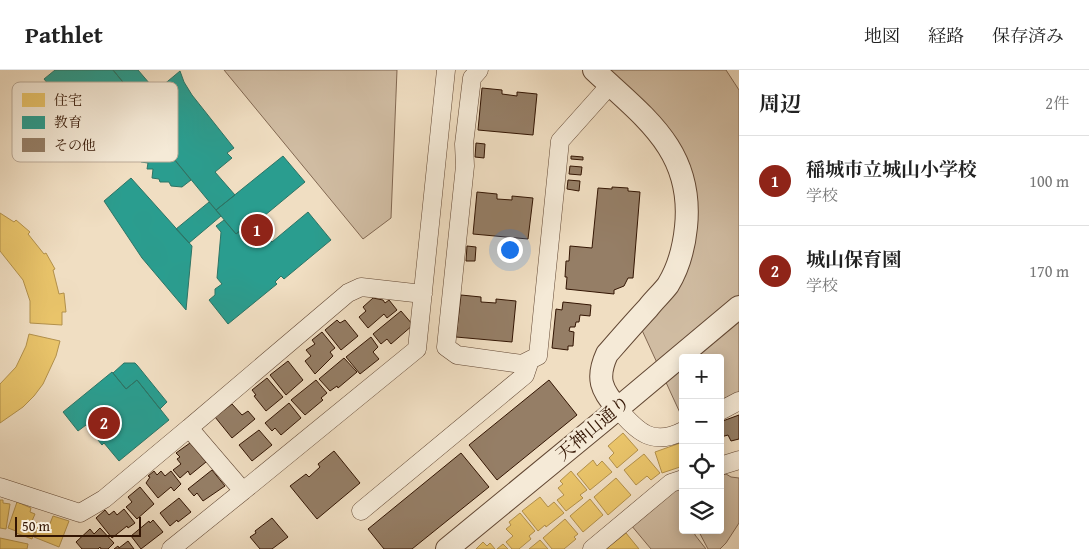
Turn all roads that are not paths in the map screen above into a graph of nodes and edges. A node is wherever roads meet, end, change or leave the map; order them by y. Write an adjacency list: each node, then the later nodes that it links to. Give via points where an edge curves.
1 (446, 70): 4 (street)
2 (479, 70): 6 (street, via 472,78 464,144 465,166 446,347 457,355 522,364)
3 (602, 77): 6 (street, via 560,141 538,356); 8 (street, via 651,123 670,147 680,169 688,212 686,235 675,273 603,363 602,384 606,395)
4 (423, 294): 10 (street, via 361,287 348,293); 16 (street, via 417,349)
5 (739, 307): 8 (street, 天神山通り)
6 (530, 360): 17 (street, via 525,375)
7 (739, 401): 9 (street)
8 (618, 409): 11 (street, via 644,434 664,438); 19 (street, 天神山通り)
9 (724, 409)
10 (190, 428): 15 (street, via 104,499 80,513); 16 (street)
11 (679, 433)
12 (739, 460): 13 (street)
13 (724, 465)
14 (679, 480): 20 (street, via 671,483)
15 (0, 487)
16 (243, 491): 18 (street)
17 (361, 511)
18 (171, 549)
19 (448, 549)
20 (592, 549)

